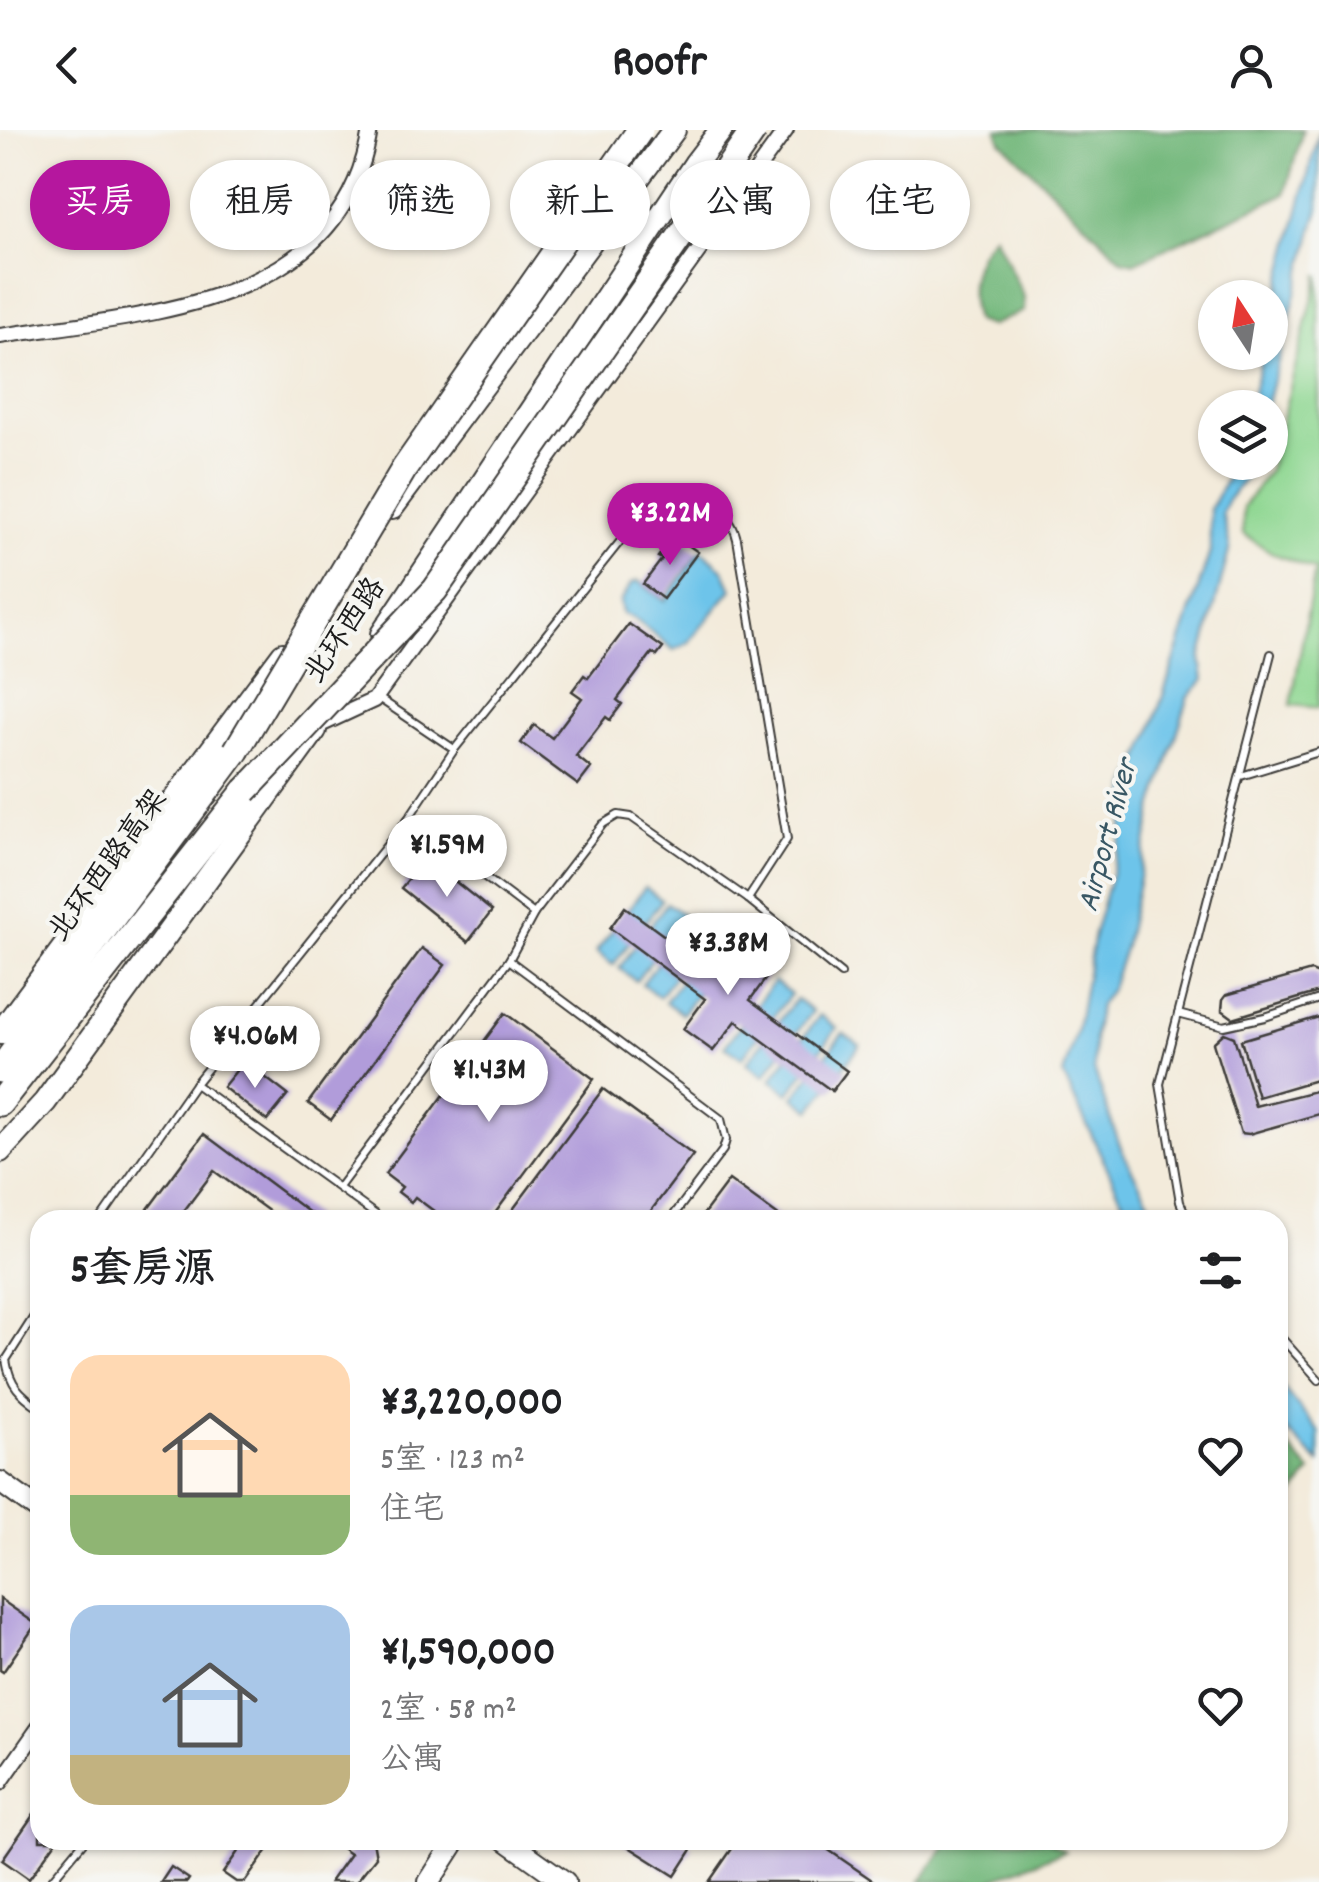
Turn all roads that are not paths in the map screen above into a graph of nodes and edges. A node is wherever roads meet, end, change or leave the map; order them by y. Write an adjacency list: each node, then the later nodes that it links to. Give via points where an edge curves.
1 (370, 130): 7 (street, via 344,204 310,248 275,271 214,297 154,312)
2 (640, 130): 22 (highway, 北环西路高架, bridge, via 404,469 236,751)
3 (674, 130): 21 (main road, 北环西路)
4 (720, 130): 10 (main road, 北环西路)
5 (754, 130): 24 (highway, 北环西路高架, bridge, via 436,590 244,791)
6 (786, 130): 9 (street)
7 (0, 336)
8 (1271, 654): 13 (lane)
9 (376, 696): 10 (street); 11 (lane)
10 (318, 726): 25 (main road, 北环西路, via 45,1102)
11 (454, 750): 14 (lane); 15 (lane, via 654,499 671,491 696,492 734,526 787,839)
12 (1319, 752): 13 (lane)
13 (1240, 776): 20 (lane)
14 (408, 819): 16 (lane); 23 (lane)
15 (748, 899): 16 (lane, via 631,817 618,816 604,824); 18 (lane)
16 (534, 914): 17 (lane)
17 (509, 960): 26 (lane); 29 (lane, via 721,1119 723,1150)
18 (841, 974)
19 (1319, 999): 20 (lane, via 1243,1024)
20 (1178, 1014): 30 (lane, via 1160,1084)
21 (0, 1033)
22 (0, 1070)
23 (196, 1084): 26 (lane); 27 (lane)
24 (0, 1103)
25 (0, 1151)
26 (340, 1186): 28 (lane)
27 (107, 1210)
28 (369, 1210)
29 (678, 1210)
30 (1184, 1210)
31 (30, 1323): 34 (lane, via 6,1360 17,1392)
32 (1288, 1345): 33 (lane)
33 (1319, 1380)
34 (30, 1401)
35 (0, 1482): 36 (main road)
36 (30, 1503)
37 (30, 1740): 38 (street)
38 (0, 1783)
39 (76, 1850): 42 (lane)
40 (450, 1850): 43 (main road)
41 (520, 1850): 44 (main road)
42 (50, 1882)
43 (430, 1882)
44 (565, 1882)

